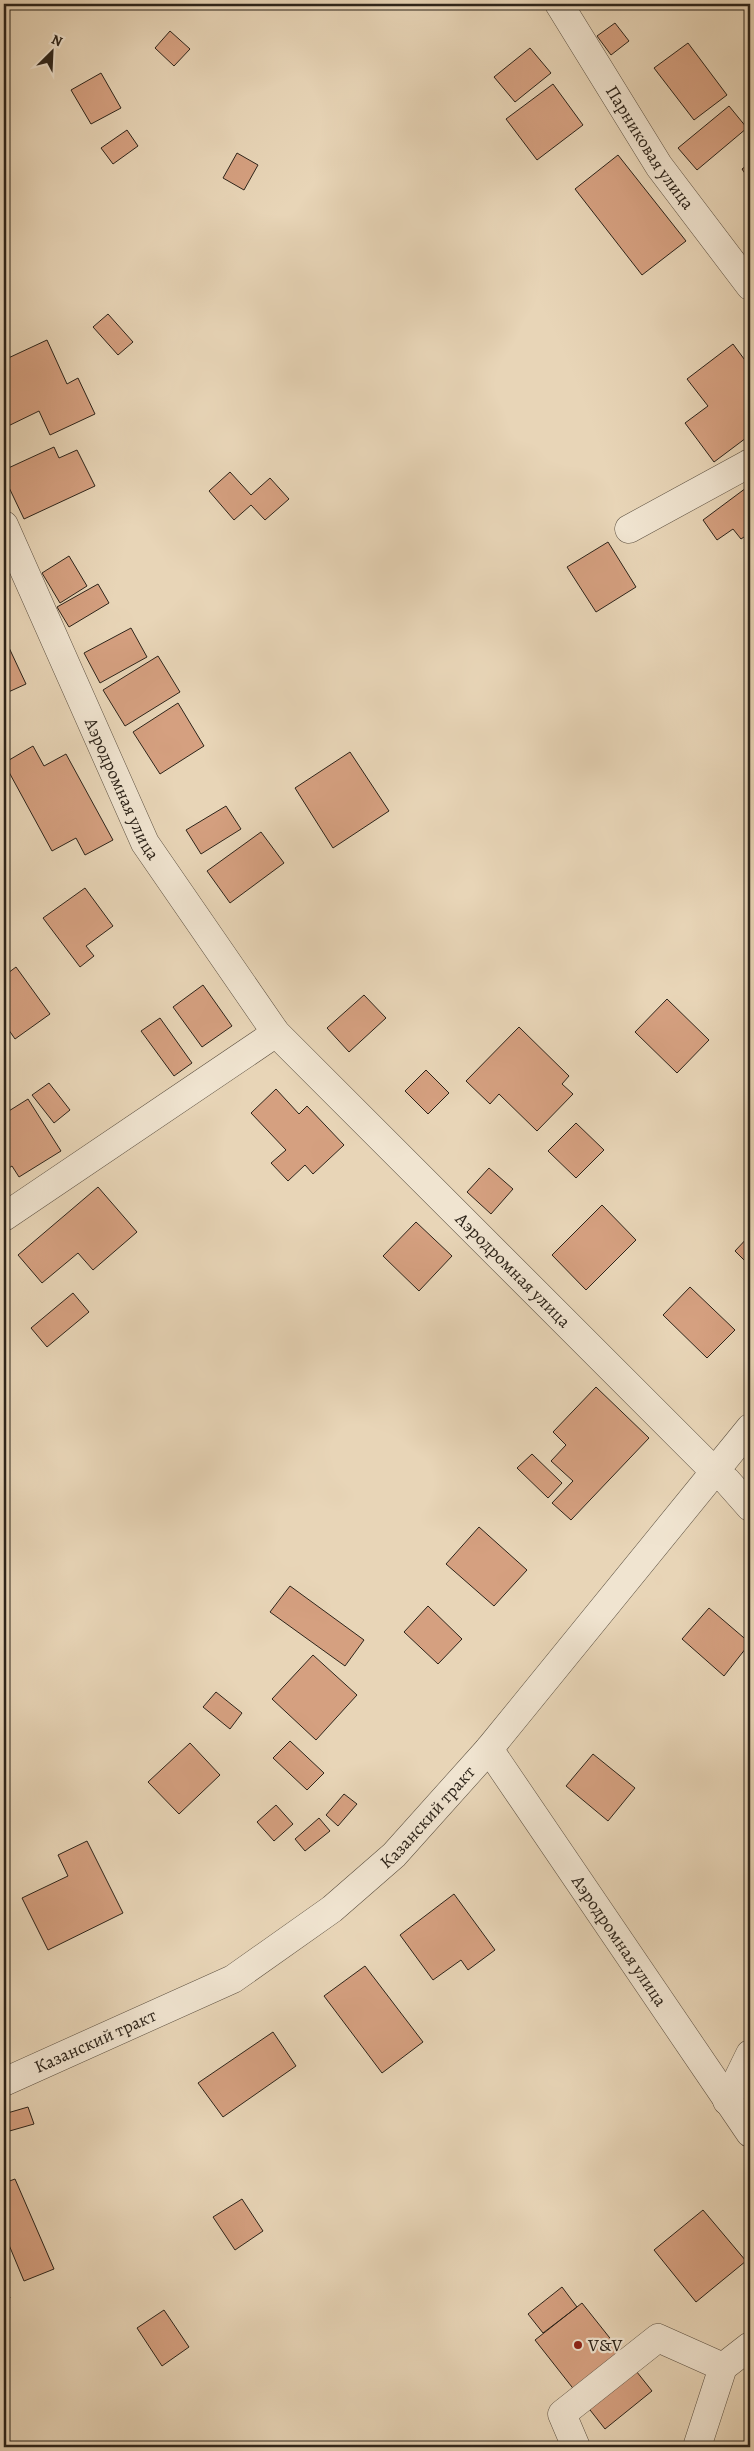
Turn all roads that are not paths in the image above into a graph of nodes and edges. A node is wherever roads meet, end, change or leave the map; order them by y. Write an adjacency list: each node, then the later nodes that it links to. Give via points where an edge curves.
1 (559, 4): 2 (street, Парниковая улица, via 659,166)
2 (750, 286)
3 (750, 463): 5 (street)
4 (4, 525): 6 (street, Аэродромная улица, via 145,843)
5 (629, 529)
6 (276, 1034): 7 (street); 9 (street, Аэродромная улица)
7 (4, 1217)
8 (750, 1428): 9 (street, Казанский тракт)
9 (714, 1471): 10 (street, Аэродромная улица); 11 (street, Казанский тракт)
10 (750, 1507)
11 (489, 1749): 13 (street, Казанский тракт, via 394,1855 332,1909 233,1979); 14 (street, Аэродромная улица)
12 (750, 2054): 14 (street)
13 (4, 2082)
14 (727, 2100): 15 (street, Аэродромная улица)
15 (750, 2133)
16 (750, 2346): 17 (street)
17 (723, 2367): 18 (street, via 658,2338 562,2414); 19 (street)
18 (576, 2447)
19 (697, 2447)

